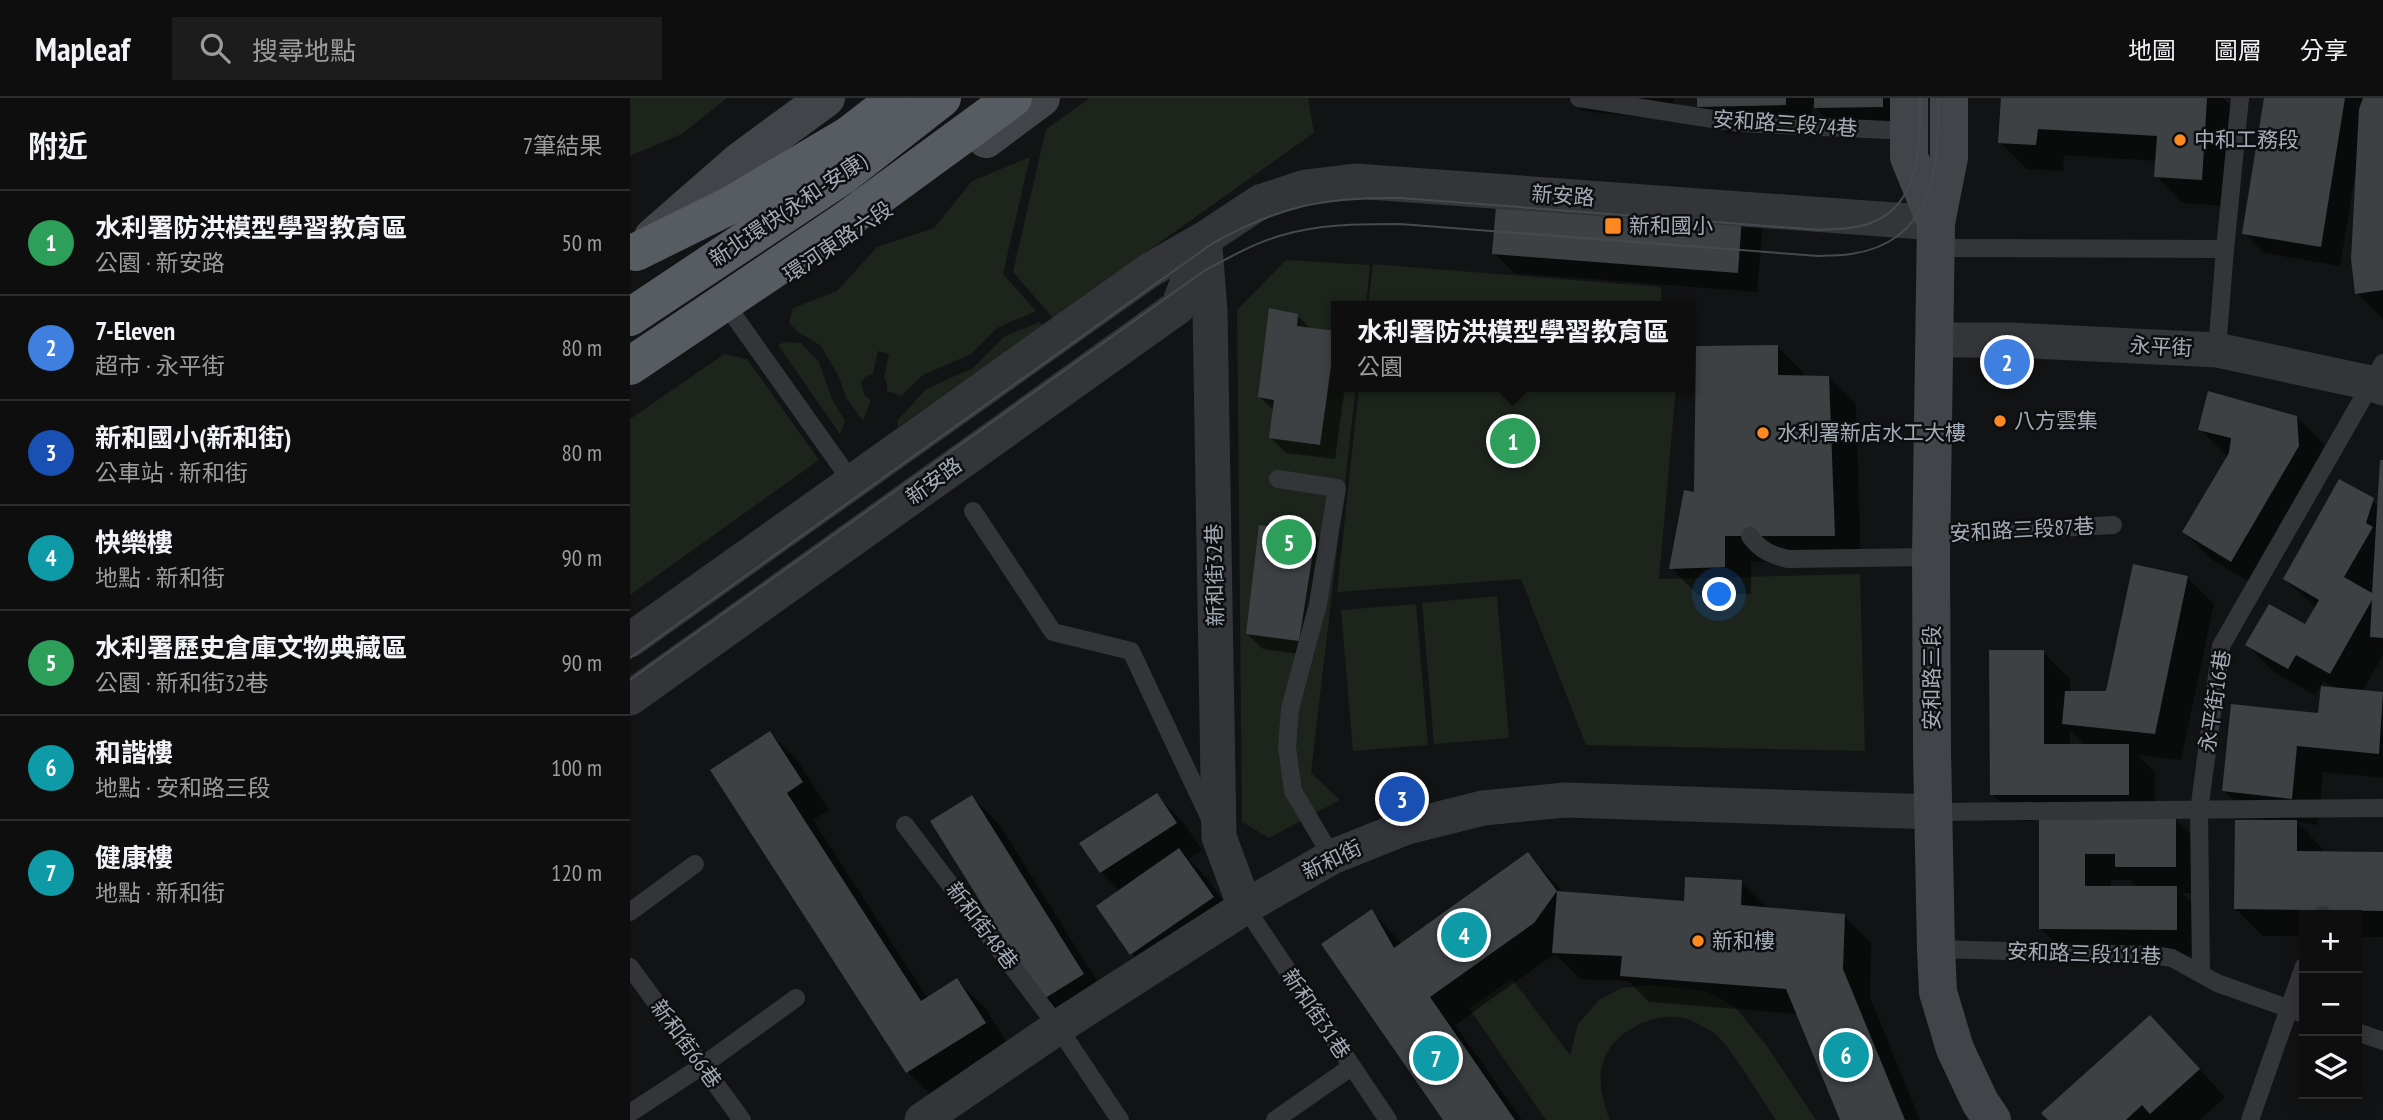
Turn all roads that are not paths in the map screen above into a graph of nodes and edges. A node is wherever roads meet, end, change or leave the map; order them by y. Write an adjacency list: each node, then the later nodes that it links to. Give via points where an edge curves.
1 (826, 98): 13 (main road, via 740,161)
2 (897, 98): 13 (highway, via 814,156)
3 (942, 98): 15 (highway, 新北環快(永和-安康), via 842,176)
4 (1013, 98): 18 (highway, via 845,221)
5 (1041, 98): 14 (main road, 環河東路六段, via 868,223)
6 (1579, 98): 9 (lane, 安和路三段74巷, via 1738,123)
7 (1949, 98): 10 (main road, 安和路三段, via 1949,157)
8 (2240, 98): 12 (lane)
9 (1909, 115): 10 (main road, 安和路三段, via 1909,157)
10 (1936, 236): 11 (street, 新安路, via 1355,181 1272,197); 12 (lane); 16 (main road, 安和路三段)
11 (1204, 239): 22 (street, 新安路, via 1150,270); 28 (street, 新安路, via 1178,307); 33 (street, 新和街32巷, via 1210,311)
12 (2225, 249): 17 (lane)
13 (633, 254)
14 (732, 313): 20 (main road, 環河東路六段); 22 (lane)
15 (630, 317)
16 (1935, 340): 17 (street, 永平街); 26 (main road, 安和路三段)
17 (2217, 350): 19 (street, 永平街)
18 (630, 366)
19 (2379, 378): 30 (lane, 永平街16巷, via 2221,646)
20 (630, 379)
21 (1278, 479): 34 (lane, via 1337,488 1318,604 1290,709 1287,747 1293,791)
22 (852, 482): 27 (street, 新安路)
23 (974, 511): 33 (lane, via 1053,632 1131,651)
24 (2113, 525): 26 (lane, 安和路三段87巷)
25 (1750, 536): 26 (lane, 安和路三段87巷, via 1758,547 1788,559)
26 (1932, 546): 31 (main road, 安和路三段)
27 (630, 640)
28 (630, 698)
29 (2383, 808): 30 (lane)
30 (2199, 811): 31 (lane); 41 (lane, 永平街16巷)
31 (1934, 812): 34 (street, 新和街, via 1565,800 1483,807 1407,827); 38 (main road, 安和路三段)
32 (905, 825): 44 (lane, 新和街48巷)
33 (1219, 837): 36 (street, 新和街32巷)
34 (1332, 858): 36 (street, 新和街)
35 (695, 864): 37 (lane)
36 (1245, 907): 44 (street, 新和街); 48 (lane, 新和街31巷)
37 (630, 912)
38 (1936, 949): 41 (lane, 安和路三段111巷, via 2153,955 2172,958); 55 (main road, 安和路三段, via 1938,992 1955,1049)
39 (630, 967): 47 (lane, 新和街66巷)
40 (2303, 973): 43 (lane)
41 (2201, 974): 43 (lane, 安和路三段111巷)
42 (796, 998): 47 (lane)
43 (2297, 1011): 56 (lane)
44 (1058, 1027): 51 (street, 新和街); 52 (lane, 新和街48巷)
45 (2362, 1034): 46 (lane)
46 (2383, 1041)
47 (702, 1066): 49 (lane); 50 (lane, 新和街66巷)
48 (1351, 1066): 53 (lane); 54 (lane, 新和街31巷)
49 (630, 1113)
50 (742, 1120)
51 (922, 1120)
52 (1119, 1120)
53 (1275, 1120)
54 (1388, 1120)
55 (1992, 1120)
56 (2250, 1120)

